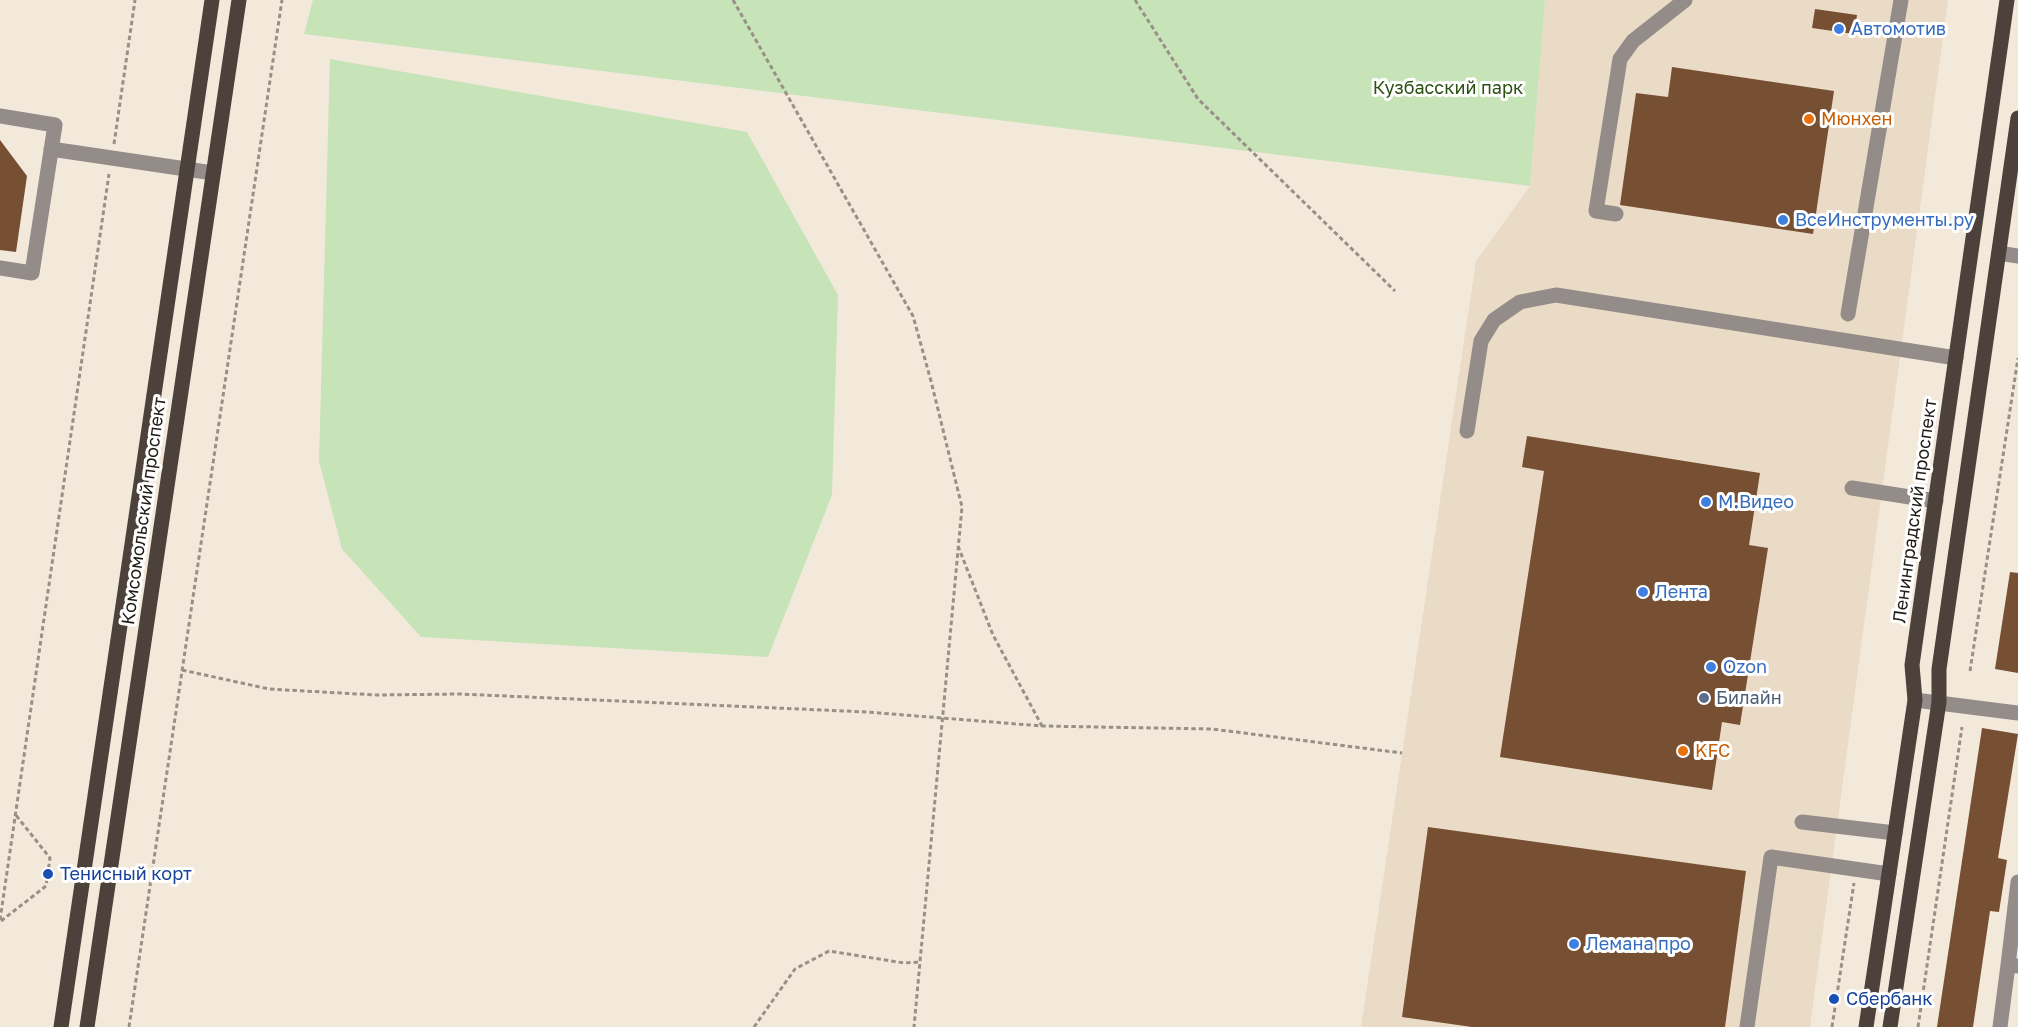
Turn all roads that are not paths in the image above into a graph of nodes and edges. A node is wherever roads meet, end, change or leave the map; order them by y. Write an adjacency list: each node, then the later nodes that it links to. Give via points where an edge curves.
1 (212, 0): 9 (main road, Комсомольский проспект)
2 (239, 0): 10 (main road, Комсомольский проспект)
3 (1685, 0): 11 (street, via 1633,41 1620,59 1596,212)
4 (1900, 0): 15 (street)
5 (2007, 0): 16 (main road, Ленинградский проспект)
6 (0, 117): 8 (street, via 55,125)
7 (2018, 118): 12 (main road)
8 (51, 149): 9 (street); 14 (street, via 33,273)
9 (187, 169): 10 (street); 28 (main road, Комсомольский проспект)
10 (213, 173): 29 (main road, Комсомольский проспект)
11 (1616, 214)
12 (1999, 253): 13 (street); 21 (main road, via 1939,669)
13 (2018, 256)
14 (0, 268)
15 (1848, 314)
16 (1956, 358): 17 (street, via 1556,295 1520,302 1494,320 1481,341); 19 (main road, Ленинградский проспект)
17 (1467, 431)
18 (1852, 488): 19 (street)
19 (1936, 501): 20 (main road, Ленинградский проспект, via 1912,665)
20 (1915, 700): 21 (street); 24 (main road, Ленинградский проспект)
21 (1939, 702): 22 (street); 32 (main road)
22 (2018, 713)
23 (1802, 822): 24 (street)
24 (1895, 833): 25 (main road, Ленинградский проспект)
25 (1889, 874): 30 (street, via 1772,857); 31 (main road, Ленинградский проспект)
26 (2018, 882): 27 (street)
27 (2013, 966): 33 (street)
28 (61, 1027)
29 (87, 1027)
30 (1747, 1027)
31 (1866, 1027)
32 (1890, 1027)
33 (2000, 1027)

